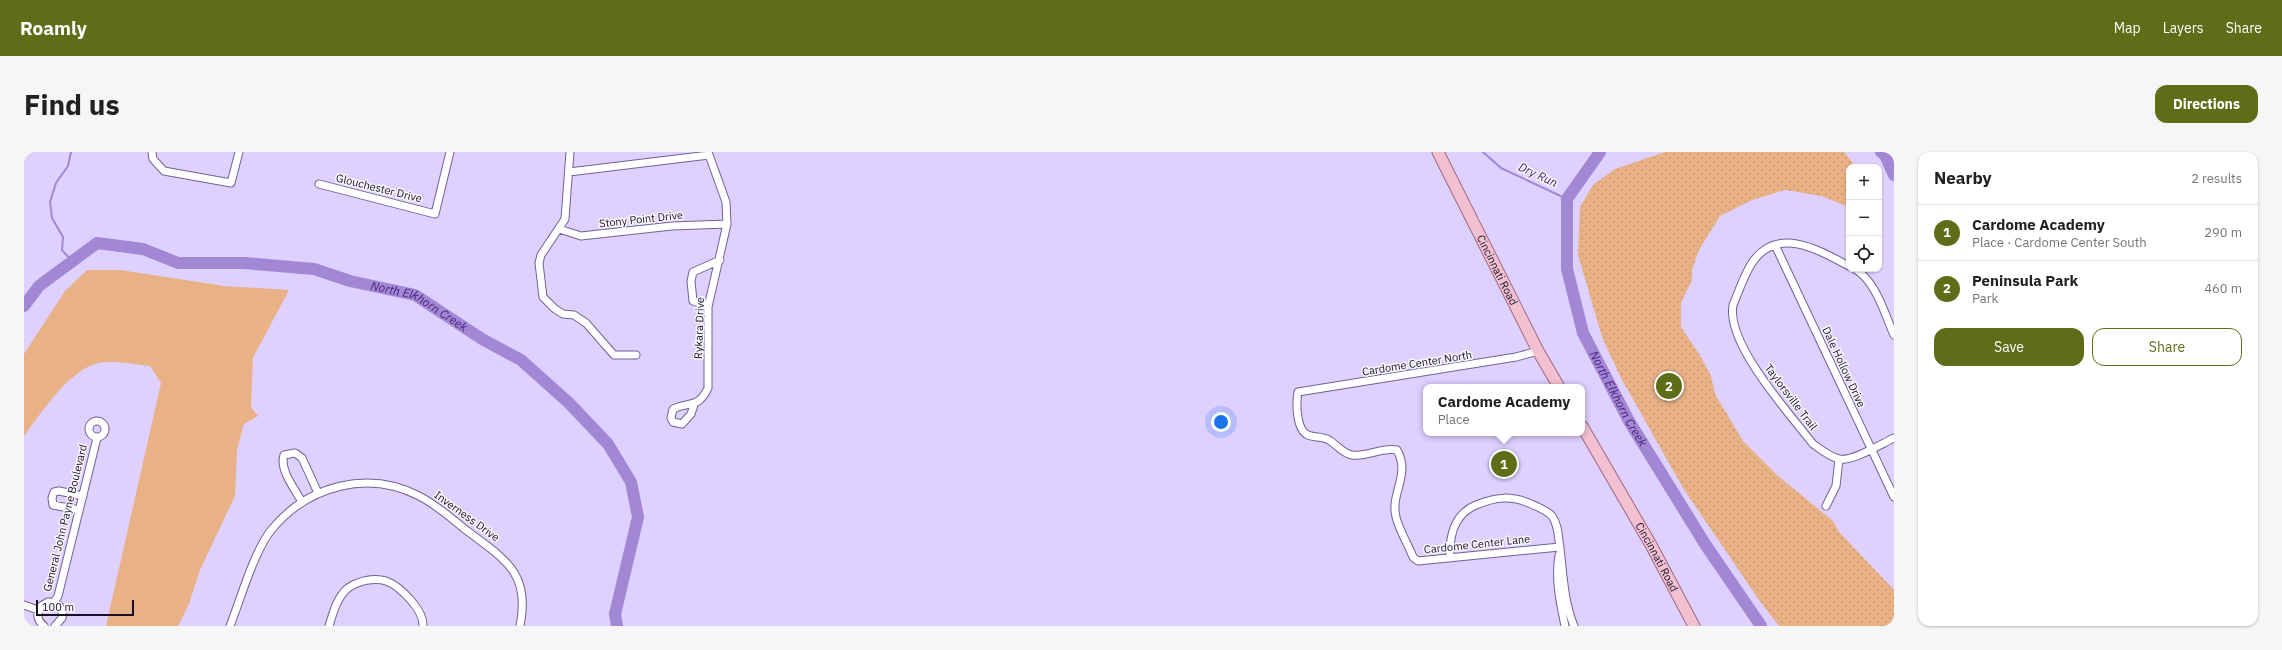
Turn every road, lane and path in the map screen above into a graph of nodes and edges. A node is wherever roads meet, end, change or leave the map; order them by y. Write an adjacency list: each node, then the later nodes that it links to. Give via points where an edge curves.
1 (152, 152): 2 (street, via 153,159 164,171 231,183)
2 (239, 152)
3 (450, 152): 8 (street, Glouchester Drive, via 435,214)
4 (570, 152): 7 (street)
5 (1438, 152): 17 (main road, Cincinnati Road)
6 (708, 153): 7 (street); 9 (street, Rykara Drive, via 726,202)
7 (569, 172): 10 (street, via 565,219)
8 (319, 184)
9 (727, 224): 10 (street, Stony Point Drive, via 672,226 580,236); 12 (street, Rykara Drive)
10 (559, 229): 18 (street, via 544,250 539,263 543,297 563,314 574,315 586,323 614,355)
11 (1775, 245): 13 (street, via 1795,242); 25 (street, Dale Hollow Drive); 26 (street, Taylorsville Trail, via 1762,252 1754,261 1733,305 1734,326 1756,371 1803,432 1820,449)
12 (720, 260): 15 (street, Rykara Drive); 15 (street, via 693,272 693,301)
13 (1846, 264)
14 (1860, 272): 16 (street, via 1874,291)
15 (708, 306): 21 (street, Rykara Drive, via 708,388 704,397)
16 (1894, 335)
17 (1538, 351): 19 (main road, Cincinnati Road); 20 (street, Cardome Center North)
18 (636, 355)
19 (1557, 384)
20 (1298, 392): 34 (street, Cardome Center Lane, via 1301,429 1306,434 1329,440 1350,456 1360,456 1383,449 1398,450 1401,456 1402,477 1396,496 1396,517 1413,556 1418,561)
21 (694, 405)
22 (1585, 431): 46 (main road, Cincinnati Road, via 1648,539)
23 (96, 438): 28 (street, General John Payne Boulevard)
24 (1894, 438): 25 (street)
25 (1870, 449): 26 (street, via 1848,459); 29 (street, Dale Hollow Drive)
26 (1839, 459): 31 (street, via 1836,486)
27 (318, 493): 30 (street, Inverness Drive); 30 (street, via 302,458 295,453 284,455 283,468); 43 (street, Inverness Drive, via 347,484 368,482 403,490 436,506 511,565 523,593 524,609)
28 (82, 496): 32 (street, General John Payne Boulevard); 32 (street, via 59,491 54,492 52,498 53,505)
29 (1894, 497)
30 (302, 502): 40 (street, Inverness Drive, via 271,530 258,552)
31 (1826, 506)
32 (79, 510): 35 (street, General John Payne Boulevard, via 58,596)
33 (1560, 547): 34 (street, Cardome Center Lane); 34 (street, via 1559,532 1551,515 1513,498 1494,498 1472,506 1458,519 1450,539); 44 (street, via 1557,573 1559,600); 45 (street, via 1566,602)
34 (1450, 558)
35 (54, 602): 37 (street, General John Payne Boulevard, via 44,603); 39 (street, General John Payne Boulevard, via 63,614)
36 (24, 605): 37 (street)
37 (38, 610): 38 (street, via 39,621)
38 (44, 626)
39 (56, 626)
40 (230, 626)
41 (329, 626): 42 (street, via 338,601 348,589 371,579 386,581 417,606)
42 (423, 626)
43 (520, 626)
44 (1565, 626)
45 (1574, 626)
46 (1694, 626)

